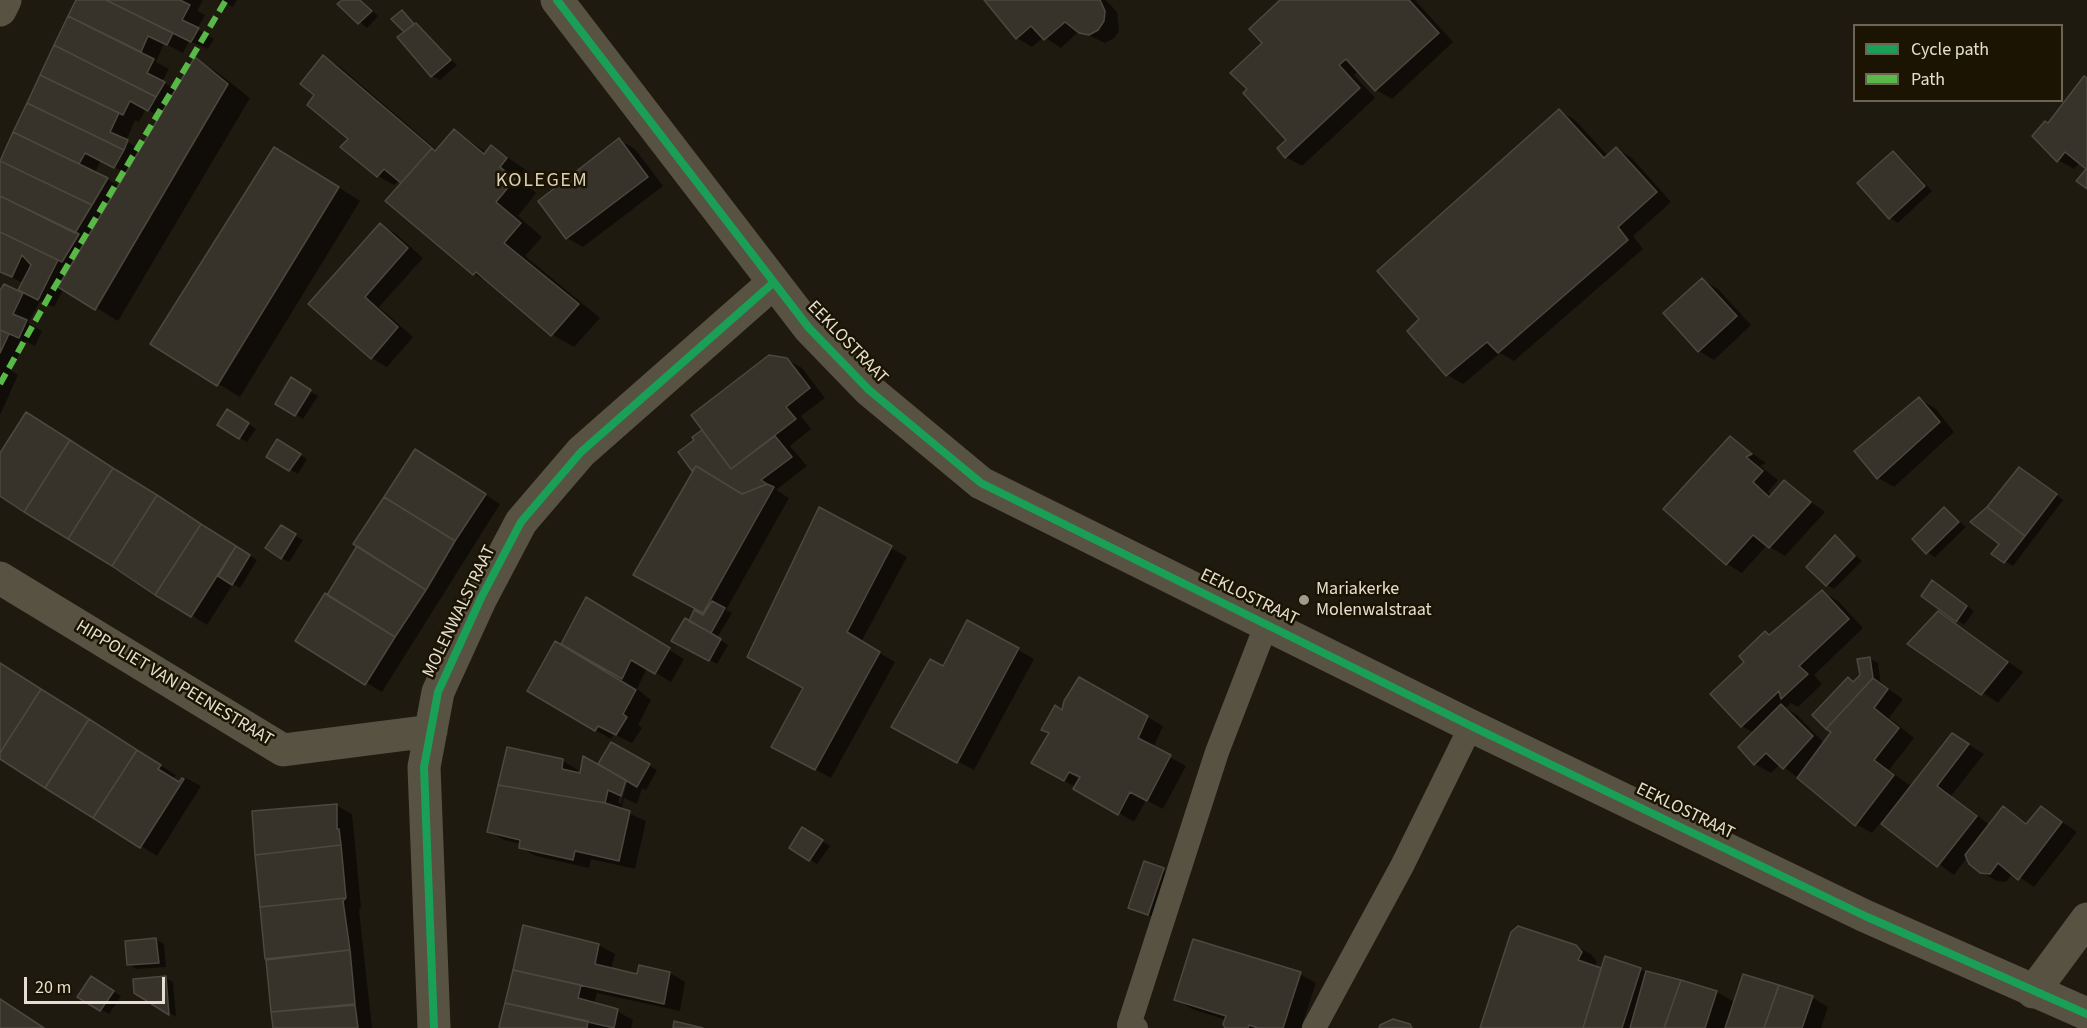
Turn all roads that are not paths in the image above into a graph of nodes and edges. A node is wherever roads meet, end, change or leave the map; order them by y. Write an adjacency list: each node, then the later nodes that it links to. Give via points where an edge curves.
1 (5, 0): 3 (street)
2 (557, 0): 4 (street, EEKLOSTRAAT)
3 (0, 10)
4 (773, 283): 6 (street, EEKLOSTRAAT, via 809,328 869,390 981,483); 8 (street, MOLENWALSTRAAT, via 581,452 521,522 438,692)
5 (0, 578): 8 (street, HIPPOLIET VAN PEENESTRAAT, via 282,750)
6 (1267, 623): 7 (street, EEKLOSTRAAT); 13 (lane, via 1217,752 1129,1025)
7 (1471, 726): 10 (street, EEKLOSTRAAT); 14 (lane, via 1402,866)
8 (431, 731): 12 (street, MOLENWALSTRAAT, via 424,767)
9 (2087, 919): 10 (street)
10 (2033, 992): 11 (street, EEKLOSTRAAT)
11 (2087, 1014)
12 (434, 1028)
13 (1136, 1028)
14 (1314, 1028)

